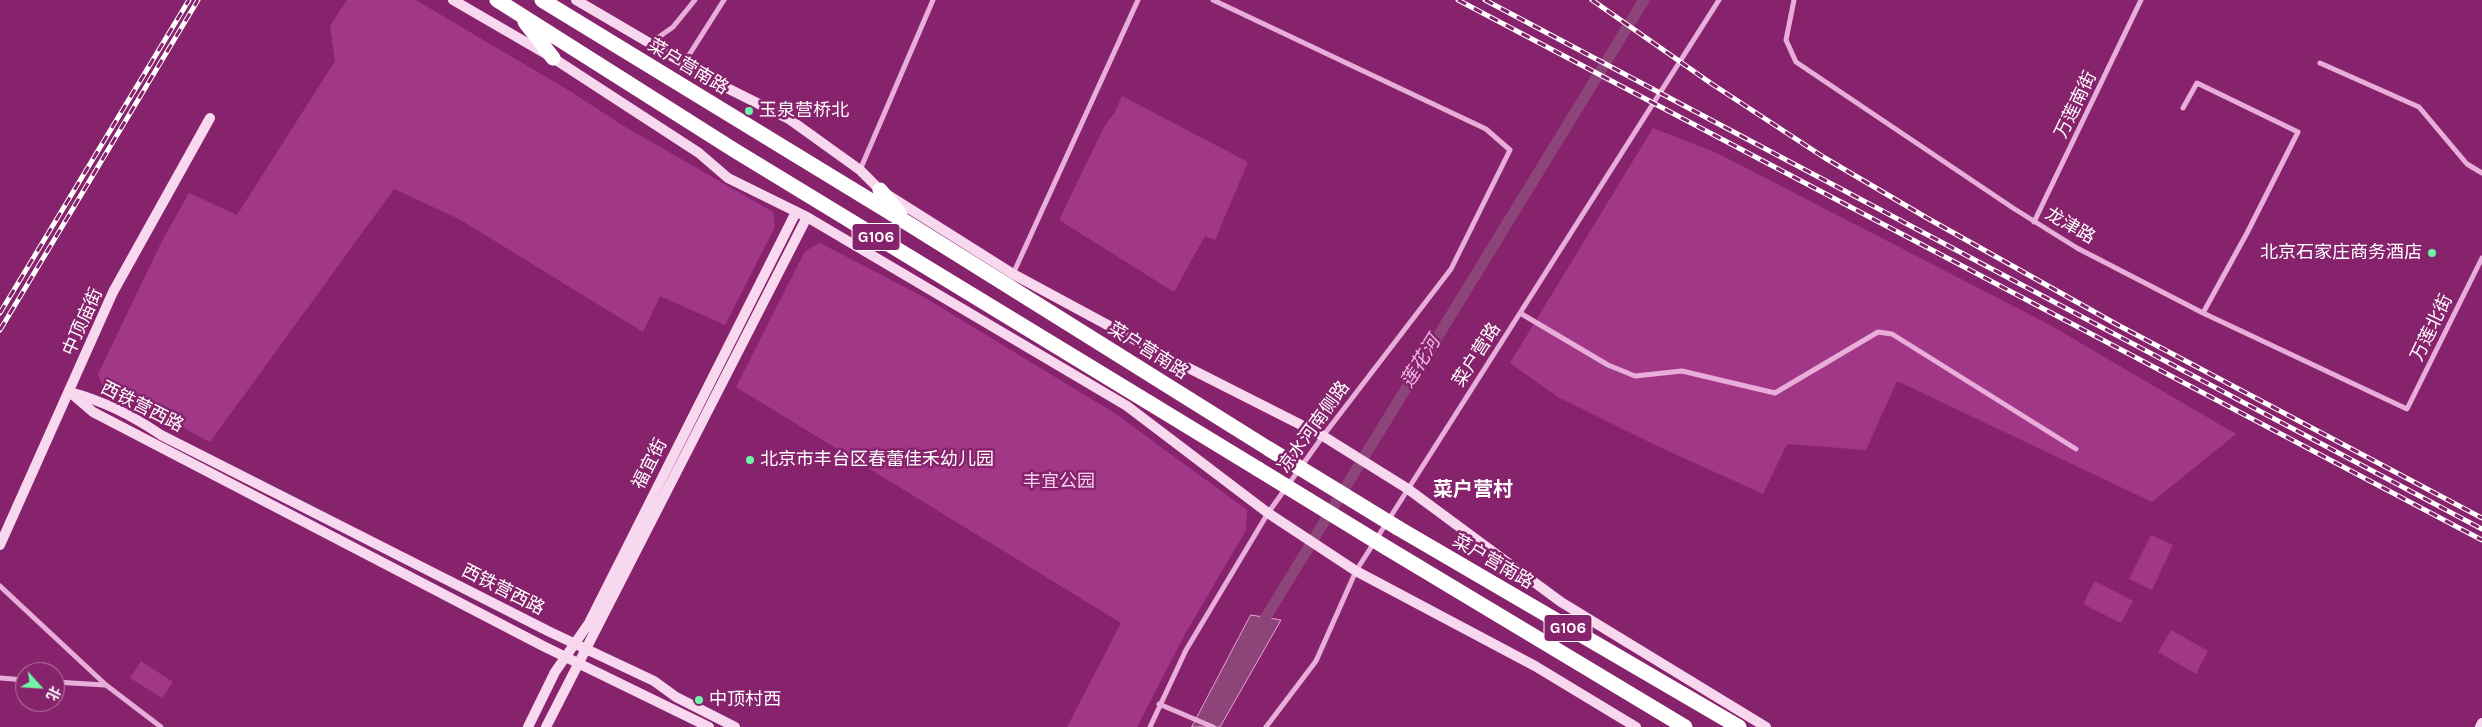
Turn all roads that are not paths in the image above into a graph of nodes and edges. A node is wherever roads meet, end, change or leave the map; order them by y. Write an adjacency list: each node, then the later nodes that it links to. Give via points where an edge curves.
1 (453, 0): 16 (street)
2 (496, 0): 13 (highway, G106)
3 (542, 0): 26 (highway, 菜户营南路 / G106)
4 (576, 0): 14 (street, 菜户营南路)
5 (695, 0): 14 (street, via 673,27)
6 (724, 0): 15 (street)
7 (933, 0): 20 (street)
8 (1138, 0): 28 (street)
9 (1213, 0): 33 (street, 凉水河南侧路, via 1486,129 1510,150 1451,269)
10 (1719, 0): 29 (street, 菜户营路)
11 (1794, 0): 25 (street, 龙津路, via 1786,40 1796,62)
12 (2142, 0): 25 (street, 万莲南街)
13 (517, 13): 16 (highway); 59 (highway, G106, bridge, via 734,150)
14 (649, 44): 20 (street, 菜户营南路, via 789,119)
15 (690, 55)
16 (554, 58): 23 (street, via 699,153 728,178)
17 (2320, 62): 21 (street, via 2419,107 2468,164)
18 (2183, 108): 30 (street, via 2196,83 2298,132)
19 (210, 118): 31 (street, 中顶庙街, via 113,292)
20 (860, 170): 22 (street, 菜户营南路)
21 (2482, 172)
22 (880, 190): 26 (highway); 28 (street, 菜户营南路)
23 (796, 212): 24 (street); 40 (street, 福宜街, via 589,623)
24 (807, 217): 36 (street, via 1127,406); 41 (street, 福宜街)
25 (2034, 222): 30 (street, 龙津路, via 2077,248)
26 (909, 224): 60 (highway, 菜户营南路 / G106, bridge, via 1398,528)
27 (2482, 258): 32 (street, 万莲北街)
28 (1012, 274): 33 (street, 菜户营南路)
29 (1520, 313): 34 (street, via 1608,365 1635,376 1682,371 1775,393 1878,332 1892,334); 35 (street, 菜户营路)
30 (2203, 313): 32 (street, 龙津路)
31 (70, 392): 37 (street, 中顶庙街); 40 (street, 西铁营西路, via 115,408); 42 (street, 西铁营西路, via 93,412)
32 (2407, 409)
33 (1323, 436): 35 (street, 菜户营南路); 36 (street, 凉水河南侧路)
34 (2076, 450)
35 (1408, 489): 38 (street, 菜户营路); 61 (street, 菜户营南路, via 1561,602)
36 (1268, 513): 38 (street); 48 (street, 凉水河南侧路, via 1186,650)
37 (0, 546)
38 (1356, 571): 57 (street, 菜户营路, via 1316,661); 58 (street, via 1535,666)
39 (0, 586): 47 (street)
40 (575, 644): 41 (street, 西铁营西路); 42 (street, 福宜街)
41 (586, 649): 43 (street, 福宜街); 54 (street, 西铁营西路, via 654,681)
42 (567, 657): 43 (street, 西铁营西路); 51 (street, 福宜街, via 555,672)
43 (579, 663): 52 (street, 福宜街); 53 (street, 西铁营西路)
44 (0, 678): 45 (street)
45 (15, 679)
46 (65, 683): 47 (street)
47 (106, 685): 50 (street)
48 (1160, 704): 55 (street, 凉水河南侧路); 56 (street)
49 (2482, 723): 62 (street)
50 (161, 727)
51 (528, 727)
52 (546, 727)
53 (709, 727)
54 (735, 727)
55 (1150, 727)
56 (1213, 727)
57 (1266, 727)
58 (1636, 727)
59 (1685, 727)
60 (1738, 727)
61 (1766, 727)
62 (2480, 727)

